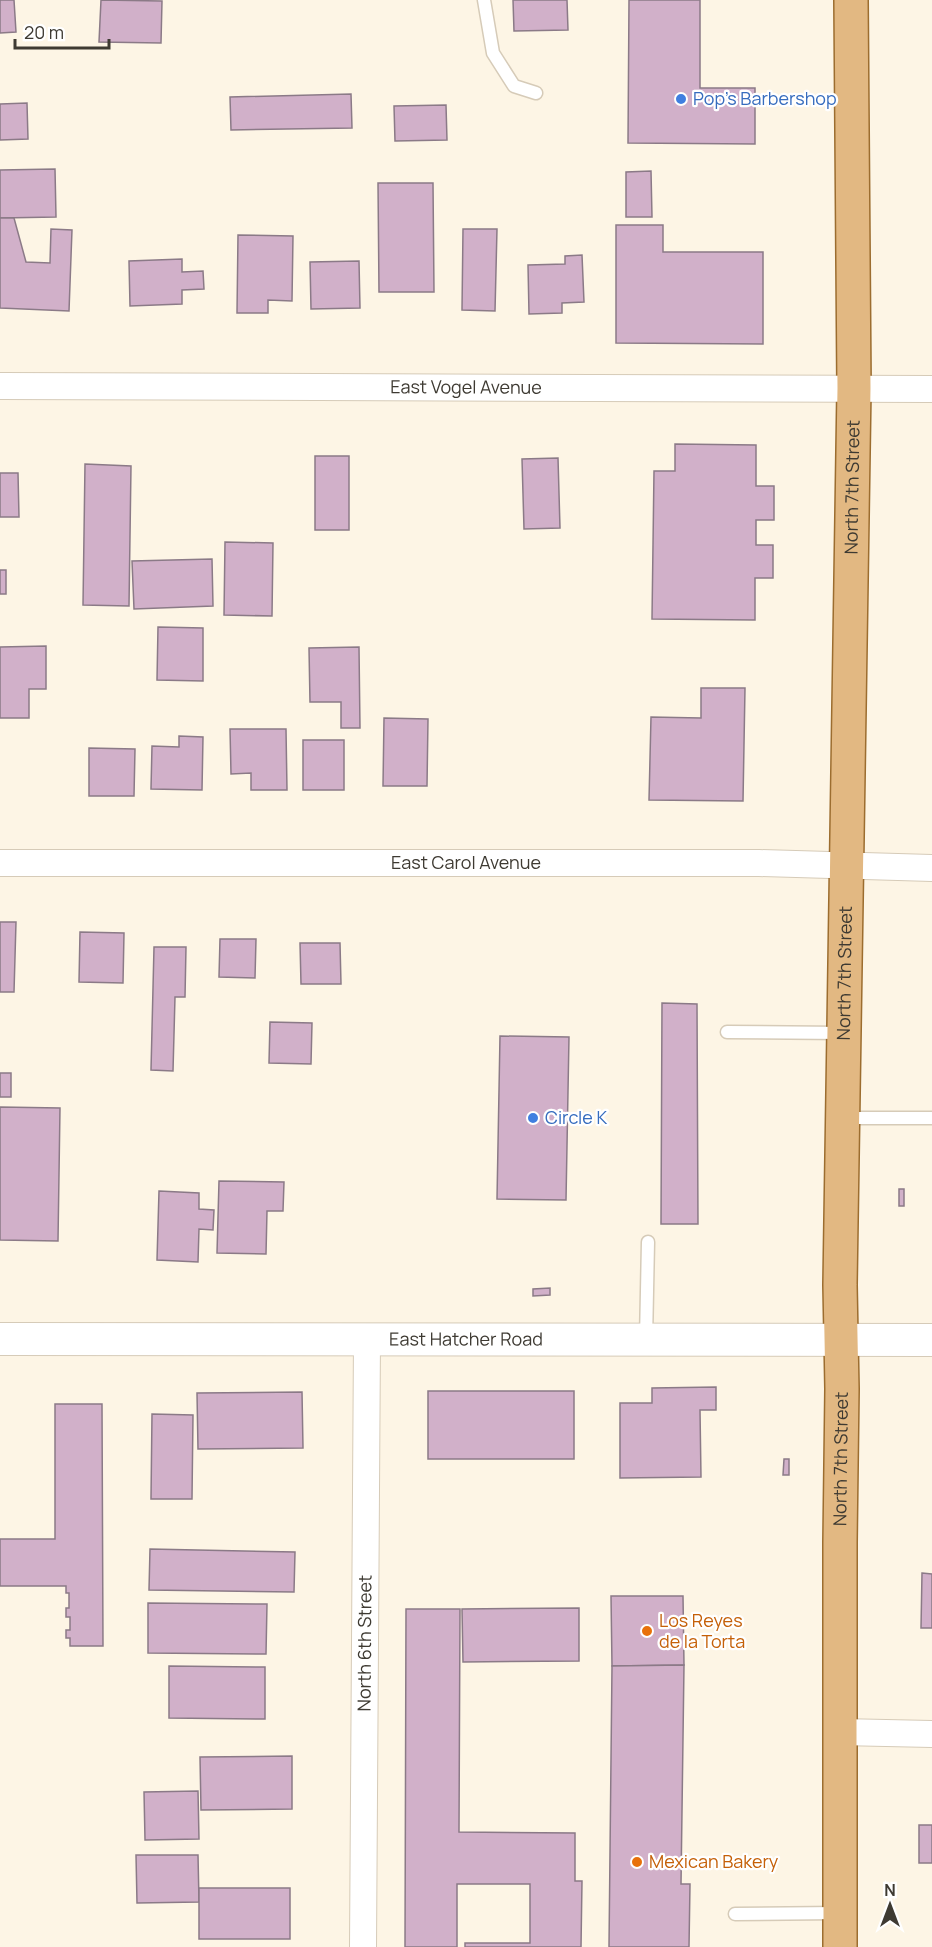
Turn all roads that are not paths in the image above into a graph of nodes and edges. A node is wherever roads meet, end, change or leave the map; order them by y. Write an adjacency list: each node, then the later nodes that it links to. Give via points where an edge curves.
1 (484, 0): 3 (lane, via 493,53 514,86)
2 (851, 0): 5 (main road, North 7th Street)
3 (536, 93)
4 (0, 386): 5 (street, East Vogel Avenue)
5 (854, 388): 6 (street, East Vogel Avenue); 8 (main road, North 7th Street)
6 (932, 389)
7 (0, 863): 8 (street, East Carol Avenue)
8 (846, 865): 9 (street, East Carol Avenue); 11 (main road, North 7th Street)
9 (932, 868)
10 (727, 1032): 11 (lane)
11 (844, 1033): 12 (main road, North 7th Street)
12 (843, 1118): 13 (lane); 18 (main road, North 7th Street)
13 (932, 1118)
14 (648, 1242): 17 (lane)
15 (367, 1339): 16 (street, East Hatcher Road); 17 (street, East Hatcher Road); 24 (street, North 6th Street)
16 (0, 1340)
17 (646, 1340): 18 (street, East Hatcher Road)
18 (841, 1340): 19 (street, East Hatcher Road); 20 (main road, North 7th Street)
19 (932, 1340)
20 (840, 1732): 21 (street); 22 (main road, North 7th Street)
21 (932, 1734)
22 (840, 1913): 23 (lane); 25 (main road, North 7th Street)
23 (735, 1914)
24 (363, 1947)
25 (840, 1947)

